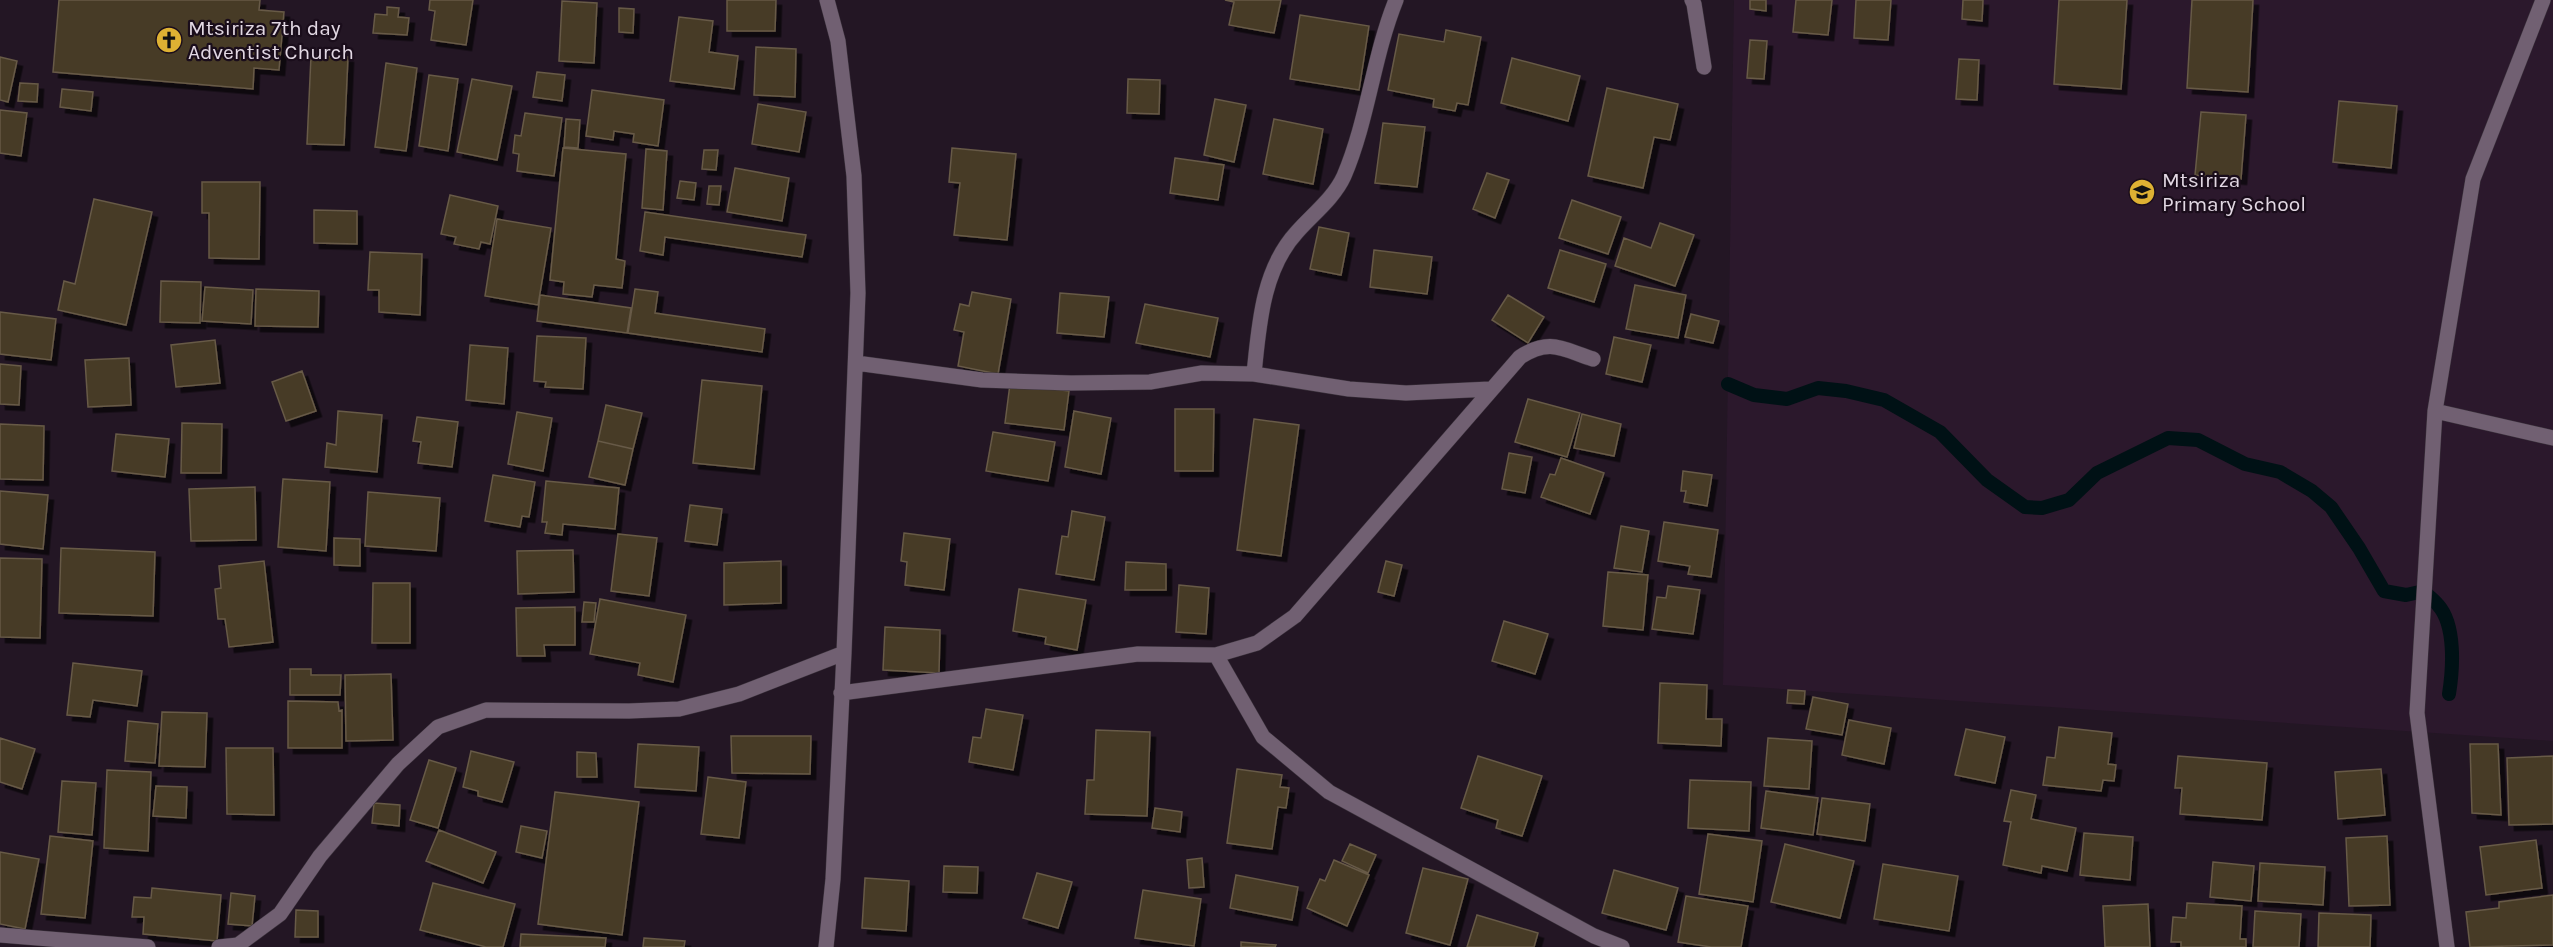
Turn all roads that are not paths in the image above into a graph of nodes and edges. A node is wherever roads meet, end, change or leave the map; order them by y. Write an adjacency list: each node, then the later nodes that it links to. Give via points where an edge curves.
1 (827, 0): 7 (street, via 838,41 854,176)
2 (1396, 0): 8 (street, via 1343,178 1323,206 1295,233 1275,266 1261,310)
3 (1692, 0): 5 (street)
4 (2543, 0): 10 (street, via 2473,179)
5 (1704, 68)
6 (1593, 359): 9 (street, via 1550,345 1535,347)
7 (856, 363): 8 (street, via 982,380 1071,383 1150,382 1202,373); 12 (street)
8 (1254, 374): 9 (street, via 1349,389 1406,393)
9 (1490, 389): 13 (street, via 1295,616 1257,643)
10 (2435, 411): 11 (street); 20 (street, via 2417,713)
11 (2553, 438)
12 (844, 653): 14 (street); 17 (street, via 739,694 679,709 486,710 438,727 398,764 320,856 280,914 238,945)
13 (1216, 656): 14 (street, via 1138,654); 19 (street, via 1263,737 1329,792 1594,936)
14 (841, 693): 18 (street)
15 (0, 935): 16 (street)
16 (148, 947)
17 (219, 947)
18 (826, 947)
19 (1623, 947)
20 (2447, 947)

